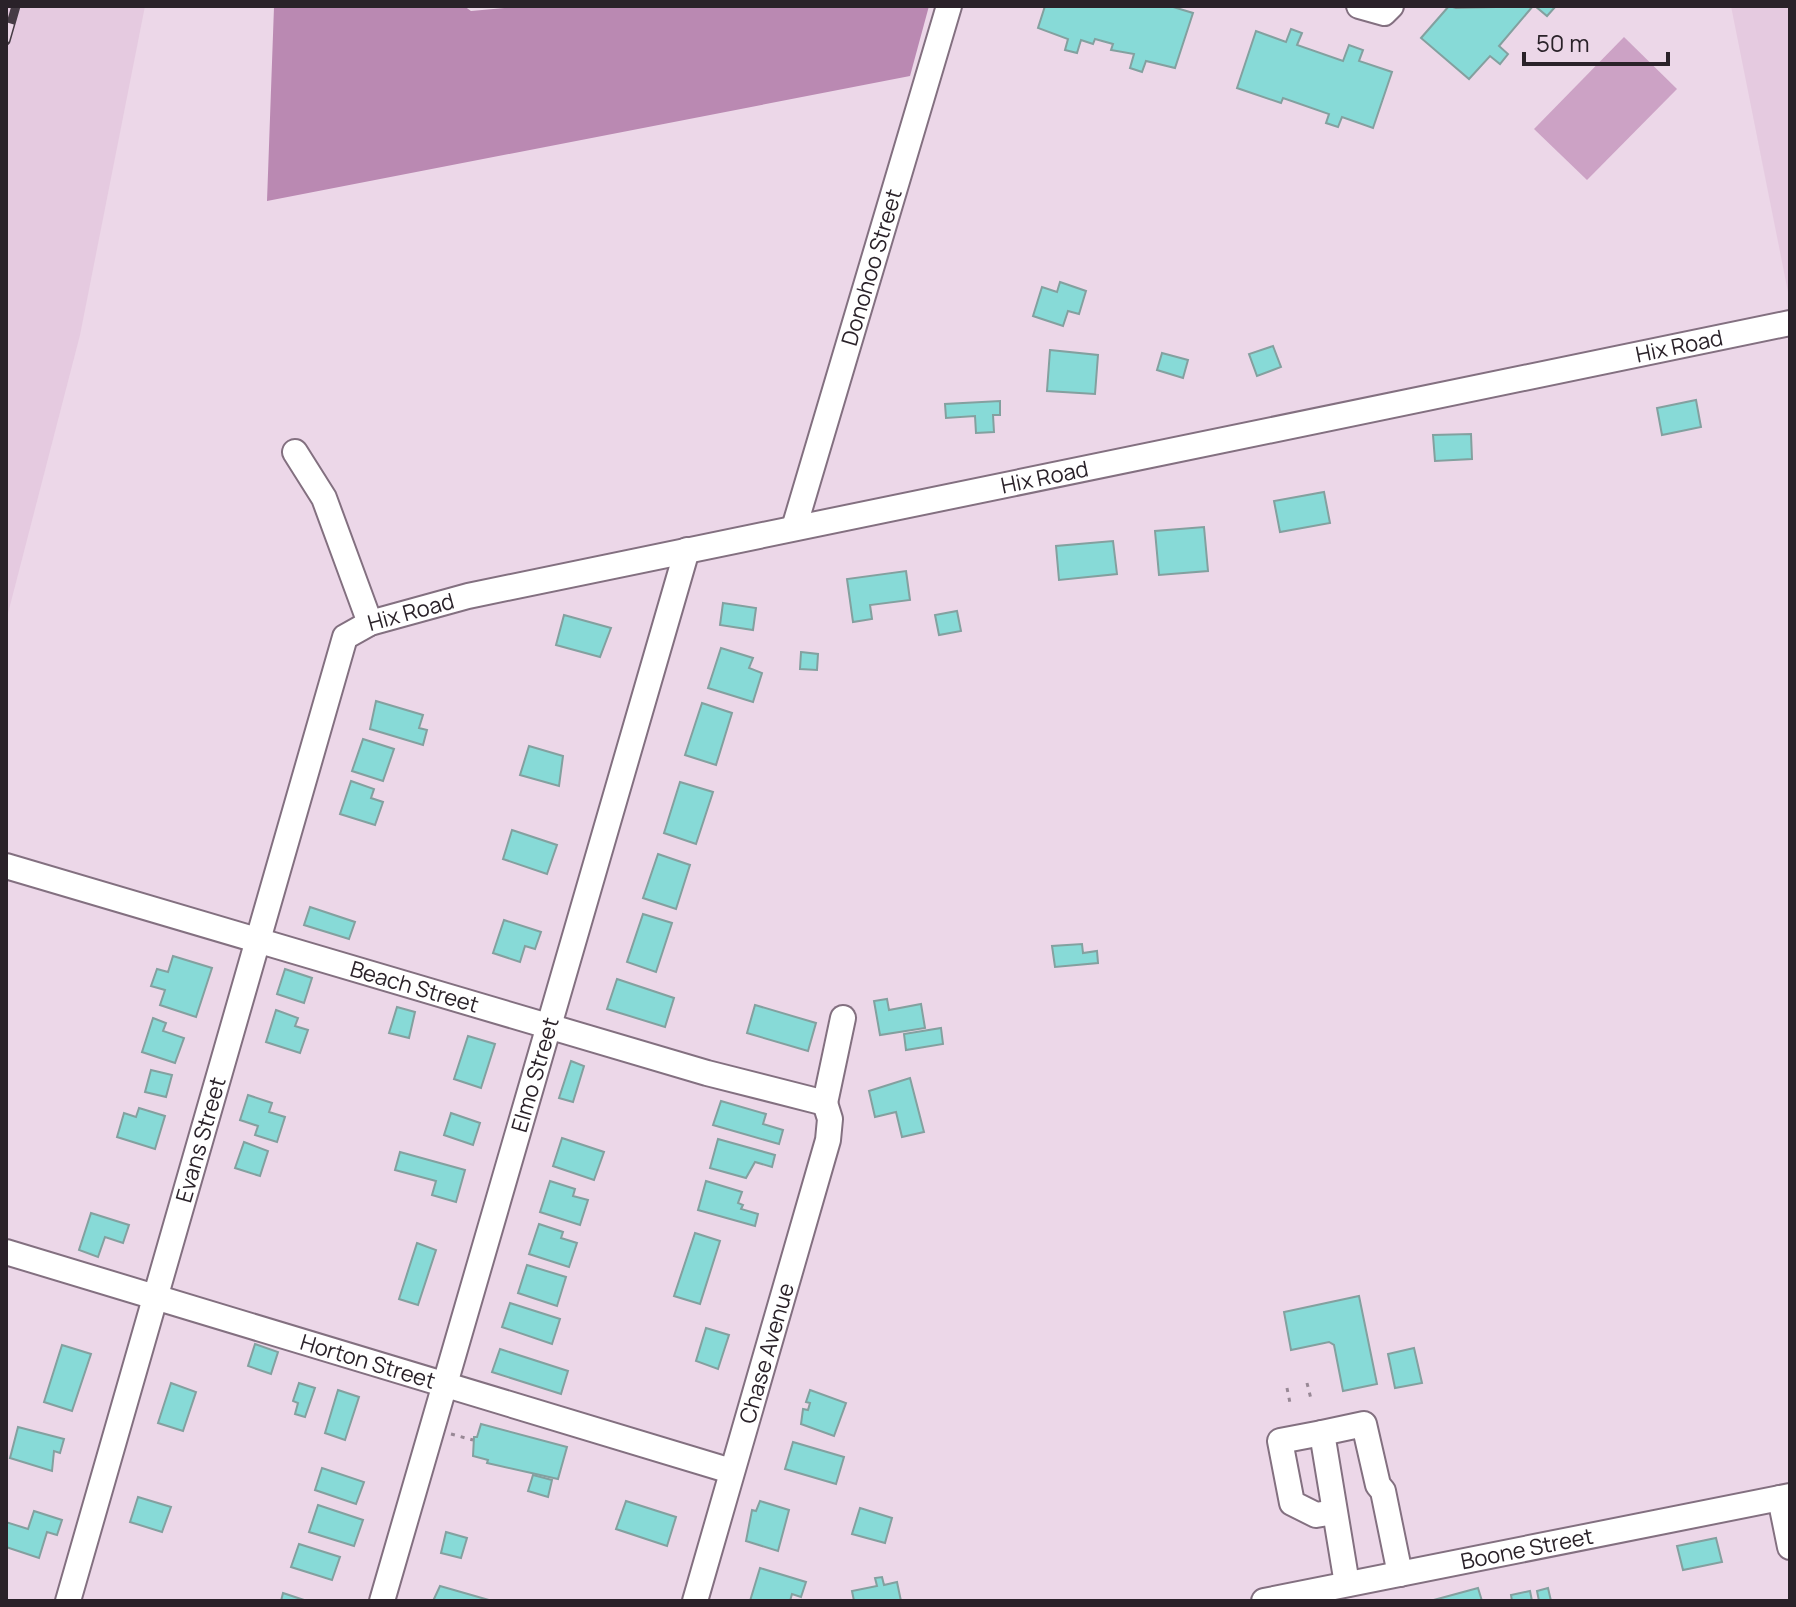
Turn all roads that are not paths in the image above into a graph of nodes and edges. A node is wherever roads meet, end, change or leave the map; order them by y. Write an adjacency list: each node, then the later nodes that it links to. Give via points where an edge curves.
1 (949, 6): 6 (street, Donohoo Street)
2 (1359, 6): 3 (street, via 1384,13)
3 (1391, 6)
4 (1790, 323): 6 (street, Hix Road)
5 (295, 452): 8 (street, via 324,498)
6 (794, 528): 7 (street, Hix Road)
7 (687, 550): 8 (street, Hix Road, via 468,596); 13 (street, Elmo Street)
8 (370, 623): 9 (street, Hix Road, via 345,637)
9 (332, 678): 11 (street, Evans Street)
10 (6, 866): 11 (street, Beach Street)
11 (255, 942): 13 (street, Beach Street); 16 (street, Evans Street)
12 (843, 1018): 14 (street, Chase Avenue)
13 (550, 1026): 14 (street, Beach Street); 17 (street, Elmo Street)
14 (825, 1103): 19 (street, Chase Avenue, via 828,1140)
15 (6, 1252): 16 (street, Horton Street)
16 (157, 1297): 17 (street, Horton Street); 25 (street, Evans Street)
17 (445, 1386): 19 (street, Horton Street); 26 (street, Elmo Street)
18 (1322, 1433): 21 (street); 21 (street, via 1280,1441 1292,1503 1316,1515); 24 (street, via 1364,1424 1383,1491)
19 (731, 1471): 27 (street, Chase Avenue)
20 (1785, 1497): 22 (street); 24 (street, Boone Street)
21 (1334, 1512): 23 (street)
22 (1790, 1547)
23 (1347, 1584): 24 (street, Boone Street); 28 (street, Boone Street)
24 (1389, 1584)
25 (68, 1601)
26 (382, 1601)
27 (695, 1601)
28 (1264, 1601)

